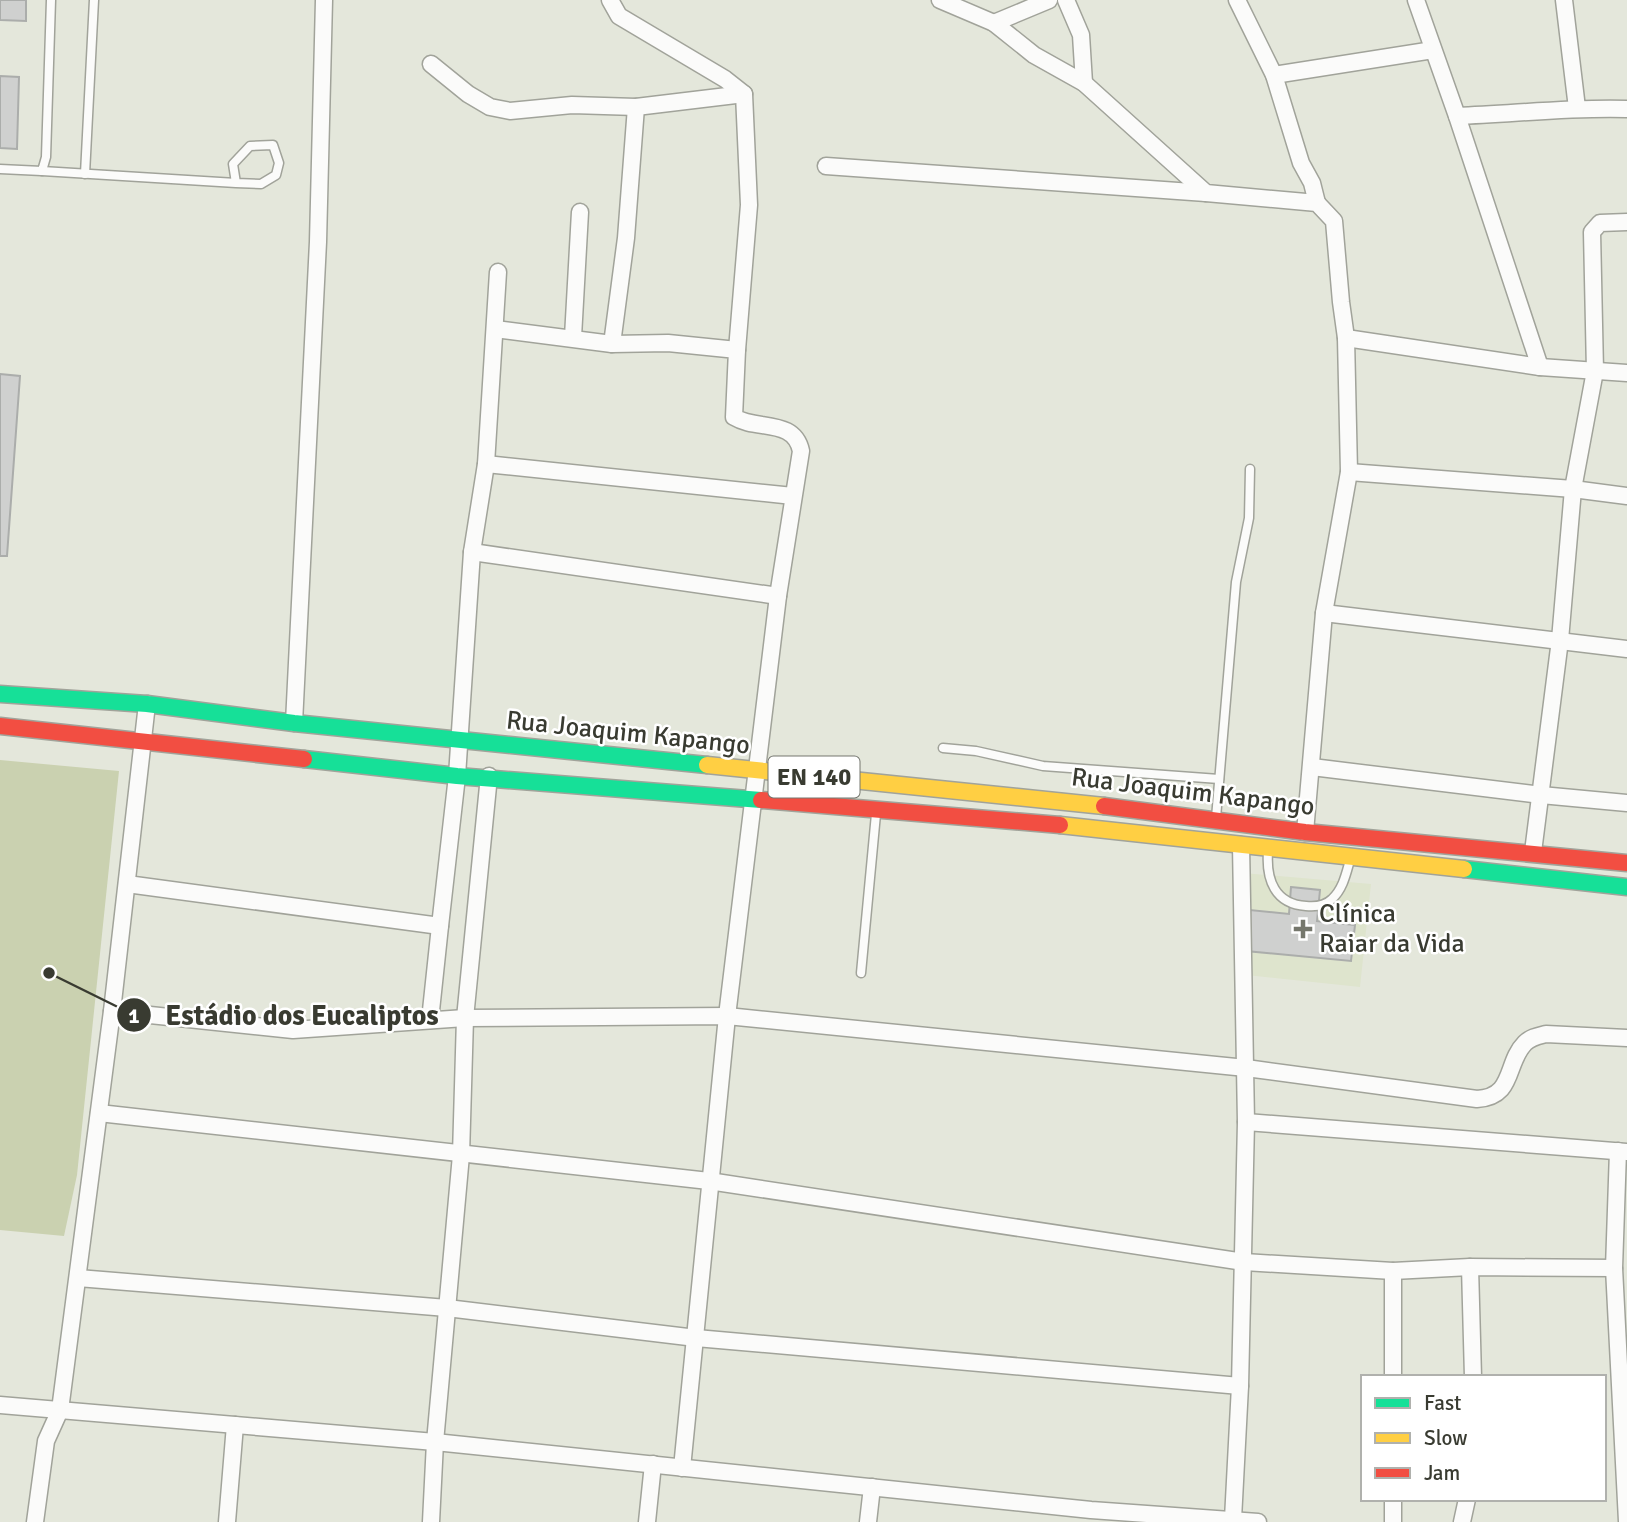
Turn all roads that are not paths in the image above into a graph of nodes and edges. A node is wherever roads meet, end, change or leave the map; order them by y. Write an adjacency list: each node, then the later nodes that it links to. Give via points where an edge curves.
1 (51, 0): 23 (lane)
2 (94, 0): 24 (lane)
3 (324, 0): 52 (street, via 318,242)
4 (610, 0): 16 (street, via 619,16)
5 (940, 0): 11 (street)
6 (1049, 0): 11 (street)
7 (1066, 0): 15 (street, via 1081,35)
8 (1237, 0): 14 (street)
9 (1416, 0): 12 (street)
10 (1564, 0): 18 (street)
11 (994, 23): 15 (street, via 1034,55)
12 (1433, 50): 14 (street); 20 (street)
13 (432, 64): 17 (street, via 490,107 510,111 572,104)
14 (1274, 75): 27 (street)
15 (1084, 83): 26 (street)
16 (744, 94): 17 (street); 35 (street, via 749,205)
17 (636, 107): 34 (street)
18 (1577, 108): 19 (street); 20 (street)
19 (1627, 109)
20 (1457, 116): 36 (street)
21 (826, 166): 26 (street)
22 (0, 169): 23 (lane)
23 (42, 171): 24 (lane)
24 (85, 174): 25 (lane)
25 (236, 183): 25 (lane, via 261,184 276,175 279,163 273,145 250,146 233,164)
26 (1206, 193): 27 (street)
27 (1317, 203): 33 (street, via 1334,221)
28 (580, 212): 32 (street)
29 (1627, 222): 37 (street, via 1600,223 1592,232)
30 (498, 272): 31 (street)
31 (495, 329): 32 (street); 39 (street)
32 (573, 337): 34 (street)
33 (1346, 338): 36 (street); 41 (street)
34 (612, 344): 35 (street)
35 (737, 349): 43 (street, via 734,417 794,435 801,452)
36 (1540, 367): 37 (street)
37 (1595, 371): 38 (street); 42 (street)
38 (1627, 373)
39 (486, 464): 43 (street); 45 (street)
40 (1250, 469): 61 (lane, via 1249,518 1236,582)
41 (1349, 472): 42 (street); 47 (street)
42 (1573, 489): 44 (street); 48 (street)
43 (793, 496): 46 (street)
44 (1627, 496)
45 (472, 552): 46 (street); 54 (street)
46 (778, 596): 58 (street)
47 (1324, 613): 48 (street); 57 (street)
48 (1560, 640): 49 (street); 62 (street)
49 (1627, 649)
50 (0, 694): 51 (main road, Rua Joaquim Kapango / EN 140)
51 (147, 704): 52 (main road, Rua Joaquim Kapango / EN 140); 55 (street)
52 (294, 723): 54 (main road, Rua Joaquim Kapango / EN 140)
53 (0, 726): 55 (main road, Rua Joaquim Kapango / EN 140)
54 (460, 741): 58 (main road, Rua Joaquim Kapango / EN 140); 59 (street)
55 (141, 743): 59 (main road, Rua Joaquim Kapango / EN 140); 73 (street)
56 (943, 748): 61 (lane, via 1043,766)
57 (1312, 767): 62 (street); 67 (street)
58 (756, 771): 63 (street); 66 (main road, Rua Joaquim Kapango / EN 140, via 1052,799)
59 (457, 776): 60 (main road, Rua Joaquim Kapango / EN 140); 75 (street)
60 (489, 776): 63 (main road, Rua Joaquim Kapango / EN 140); 79 (street)
61 (1219, 779): 66 (lane)
62 (1541, 795): 64 (street); 70 (street)
63 (754, 800): 65 (main road, Rua Joaquim Kapango / EN 140); 78 (street)
64 (1627, 803)
65 (876, 811): 68 (main road, Rua Joaquim Kapango / EN 140, via 1043,822); 76 (lane)
66 (1216, 821): 67 (main road, Rua Joaquim Kapango / EN 140)
67 (1305, 832): 70 (main road, Rua Joaquim Kapango / EN 140)
68 (1241, 845): 69 (main road, Rua Joaquim Kapango / EN 140); 82 (street)
69 (1268, 849): 71 (main road, Rua Joaquim Kapango / EN 140); 71 (lane, via 1267,868 1274,890 1284,900 1304,906 1331,901 1345,880)
70 (1533, 852): 72 (main road, Rua Joaquim Kapango / EN 140)
71 (1351, 858): 74 (main road, Rua Joaquim Kapango / EN 140)
72 (1627, 863)
73 (127, 884): 75 (street); 77 (street)
74 (1627, 887)
75 (440, 926): 80 (street)
76 (861, 973)
77 (112, 1011): 80 (street, via 293,1030); 83 (street)
78 (727, 1016): 79 (street); 82 (street); 87 (street)
79 (465, 1018): 80 (street); 86 (street)
80 (429, 1020)
81 (1627, 1038): 82 (street, via 1534,1037 1518,1053 1501,1090 1485,1099)
82 (1247, 1068): 84 (street)
83 (99, 1113): 86 (street); 92 (street)
84 (1246, 1122): 85 (street); 88 (street)
85 (1623, 1151): 90 (street)
86 (461, 1154): 87 (street); 93 (street)
87 (709, 1181): 88 (street); 94 (street)
88 (1244, 1262): 91 (street); 97 (street)
89 (1470, 1267): 90 (street); 91 (street); 96 (street)
90 (1614, 1268): 109 (street)
91 (1393, 1271): 95 (street)
92 (78, 1278): 93 (street); 99 (street)
93 (447, 1308): 94 (street); 101 (street)
94 (696, 1338): 97 (street); 103 (street)
95 (1393, 1375)
96 (1473, 1375)
97 (1240, 1386): 108 (street)
98 (0, 1405): 99 (street)
99 (60, 1410): 100 (street); 110 (street, via 46,1441)
100 (235, 1425): 101 (street); 111 (street)
101 (435, 1442): 102 (street); 112 (street)
102 (653, 1464): 103 (street); 113 (street)
103 (682, 1468): 104 (street)
104 (872, 1487): 107 (street); 114 (street)
105 (1393, 1501): 116 (street)
106 (1467, 1501): 117 (street)
107 (1091, 1516): 108 (street)
108 (1233, 1518): 115 (street)
109 (1627, 1521)
110 (35, 1522)
111 (227, 1522)
112 (431, 1522)
113 (648, 1522)
114 (868, 1522)
115 (1258, 1522)
116 (1392, 1522)
117 (1462, 1522)

